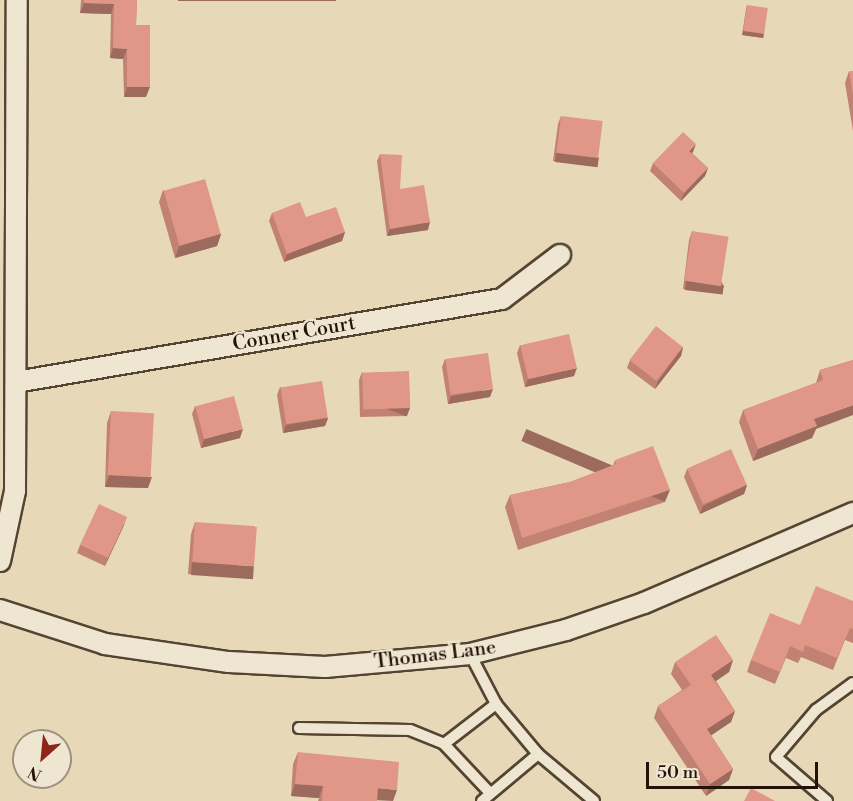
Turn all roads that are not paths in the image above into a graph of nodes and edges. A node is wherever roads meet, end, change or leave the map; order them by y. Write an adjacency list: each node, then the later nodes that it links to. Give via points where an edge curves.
1 (17, 0): 3 (street)
2 (560, 255): 3 (street, Conner Court, via 502,299)
3 (16, 382): 5 (street, via 15,491)
4 (853, 513): 7 (street, Thomas Lane, via 625,610)
5 (0, 561)
6 (0, 610): 7 (street, Thomas Lane, via 105,644 229,662 325,667)
7 (470, 654): 9 (lane)
8 (853, 683): 15 (lane, via 816,710 776,757)
9 (496, 704): 11 (lane); 12 (lane)
10 (299, 728): 11 (lane, via 410,730)
11 (444, 744): 13 (lane)
12 (538, 753): 13 (lane); 14 (lane)
13 (486, 797)
14 (594, 801)
15 (827, 801)

